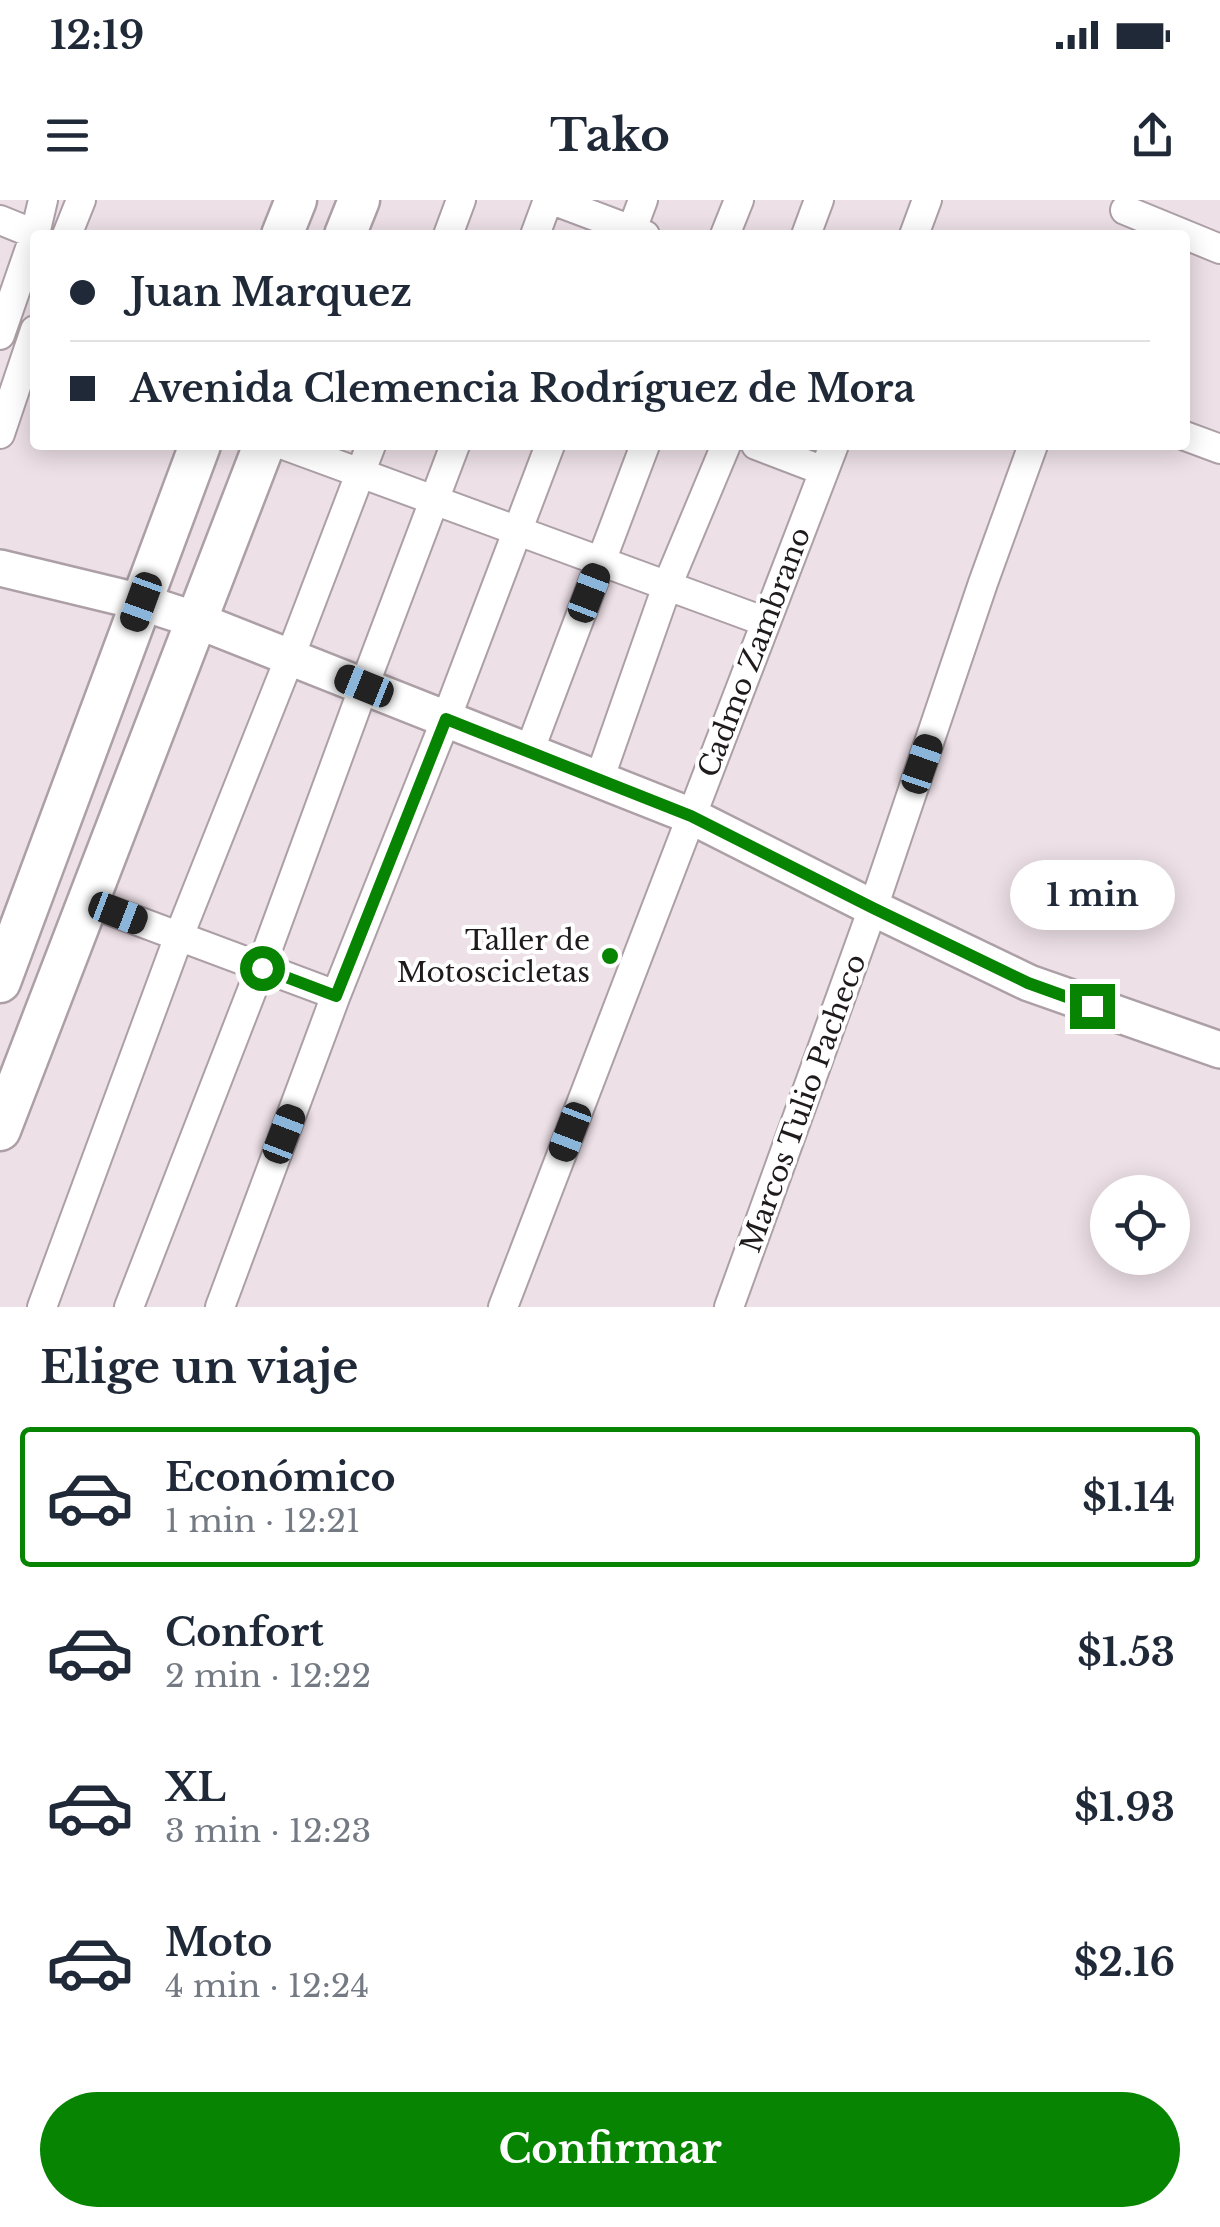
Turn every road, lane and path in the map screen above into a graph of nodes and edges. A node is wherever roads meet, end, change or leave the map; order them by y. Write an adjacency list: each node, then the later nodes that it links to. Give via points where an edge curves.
1 (43, 200): 13 (street)
2 (81, 200): 14 (street)
3 (296, 200): 15 (main road)
4 (359, 200): 16 (main road)
5 (461, 200): 17 (street)
6 (550, 200): 18 (street); 19 (street)
7 (643, 200): 20 (street)
8 (739, 200): 21 (street)
9 (820, 200): 22 (street)
10 (928, 200): 23 (street)
11 (1124, 215): 24 (street)
12 (0, 220): 25 (street)
13 (37, 230)
14 (70, 230)
15 (284, 230)
16 (348, 230)
17 (450, 230)
18 (537, 230)
19 (628, 230)
20 (637, 230)
21 (727, 230)
22 (808, 230)
23 (916, 230)
24 (1168, 230)
25 (30, 232)
26 (1190, 238): 27 (street)
27 (1220, 248)
28 (30, 252): 29 (street)
29 (0, 335)
30 (30, 345): 31 (street)
31 (0, 434)
32 (1190, 438): 33 (street)
33 (1220, 449)
34 (198, 450): 51 (main road)
35 (262, 450): 52 (main road)
36 (298, 450): 45 (street)
37 (369, 450): 45 (street)
38 (453, 450): 46 (street)
39 (548, 450): 47 (street)
40 (643, 450): 48 (street)
41 (724, 450): 50 (street)
42 (784, 450): 44 (street)
43 (1032, 450): 61 (street, Marcos Tulio Pacheco)
44 (829, 458): 53 (street, Cadmo Zambrano)
45 (360, 473): 46 (street); 54 (street)
46 (434, 500): 47 (street); 55 (street)
47 (518, 531): 48 (street); 56 (street)
48 (601, 562): 50 (street); 57 (street)
49 (0, 568): 51 (street)
50 (667, 586): 53 (street); 58 (street)
51 (141, 602): 52 (street); 64 (main road)
52 (196, 620): 54 (street); 60 (main road)
53 (766, 622): 59 (street, Cadmo Zambrano)
54 (290, 658): 55 (street); 62 (street)
55 (364, 686): 56 (street); 63 (street)
56 (446, 719): 57 (street); 65 (street)
57 (529, 752): 58 (street)
58 (599, 780): 59 (street)
59 (691, 816): 61 (street); 71 (street, Cadmo Zambrano)
60 (87, 902): 62 (street); 67 (main road)
61 (873, 908): 66 (street, via 1028,983); 72 (street, Marcos Tulio Pacheco)
62 (179, 936): 63 (street); 68 (street)
63 (262, 968): 65 (street); 69 (street)
64 (0, 982)
65 (336, 996): 70 (street)
66 (1220, 1050)
67 (0, 1130)
68 (42, 1307)
69 (129, 1307)
70 (220, 1307)
71 (503, 1307)
72 (729, 1307)

